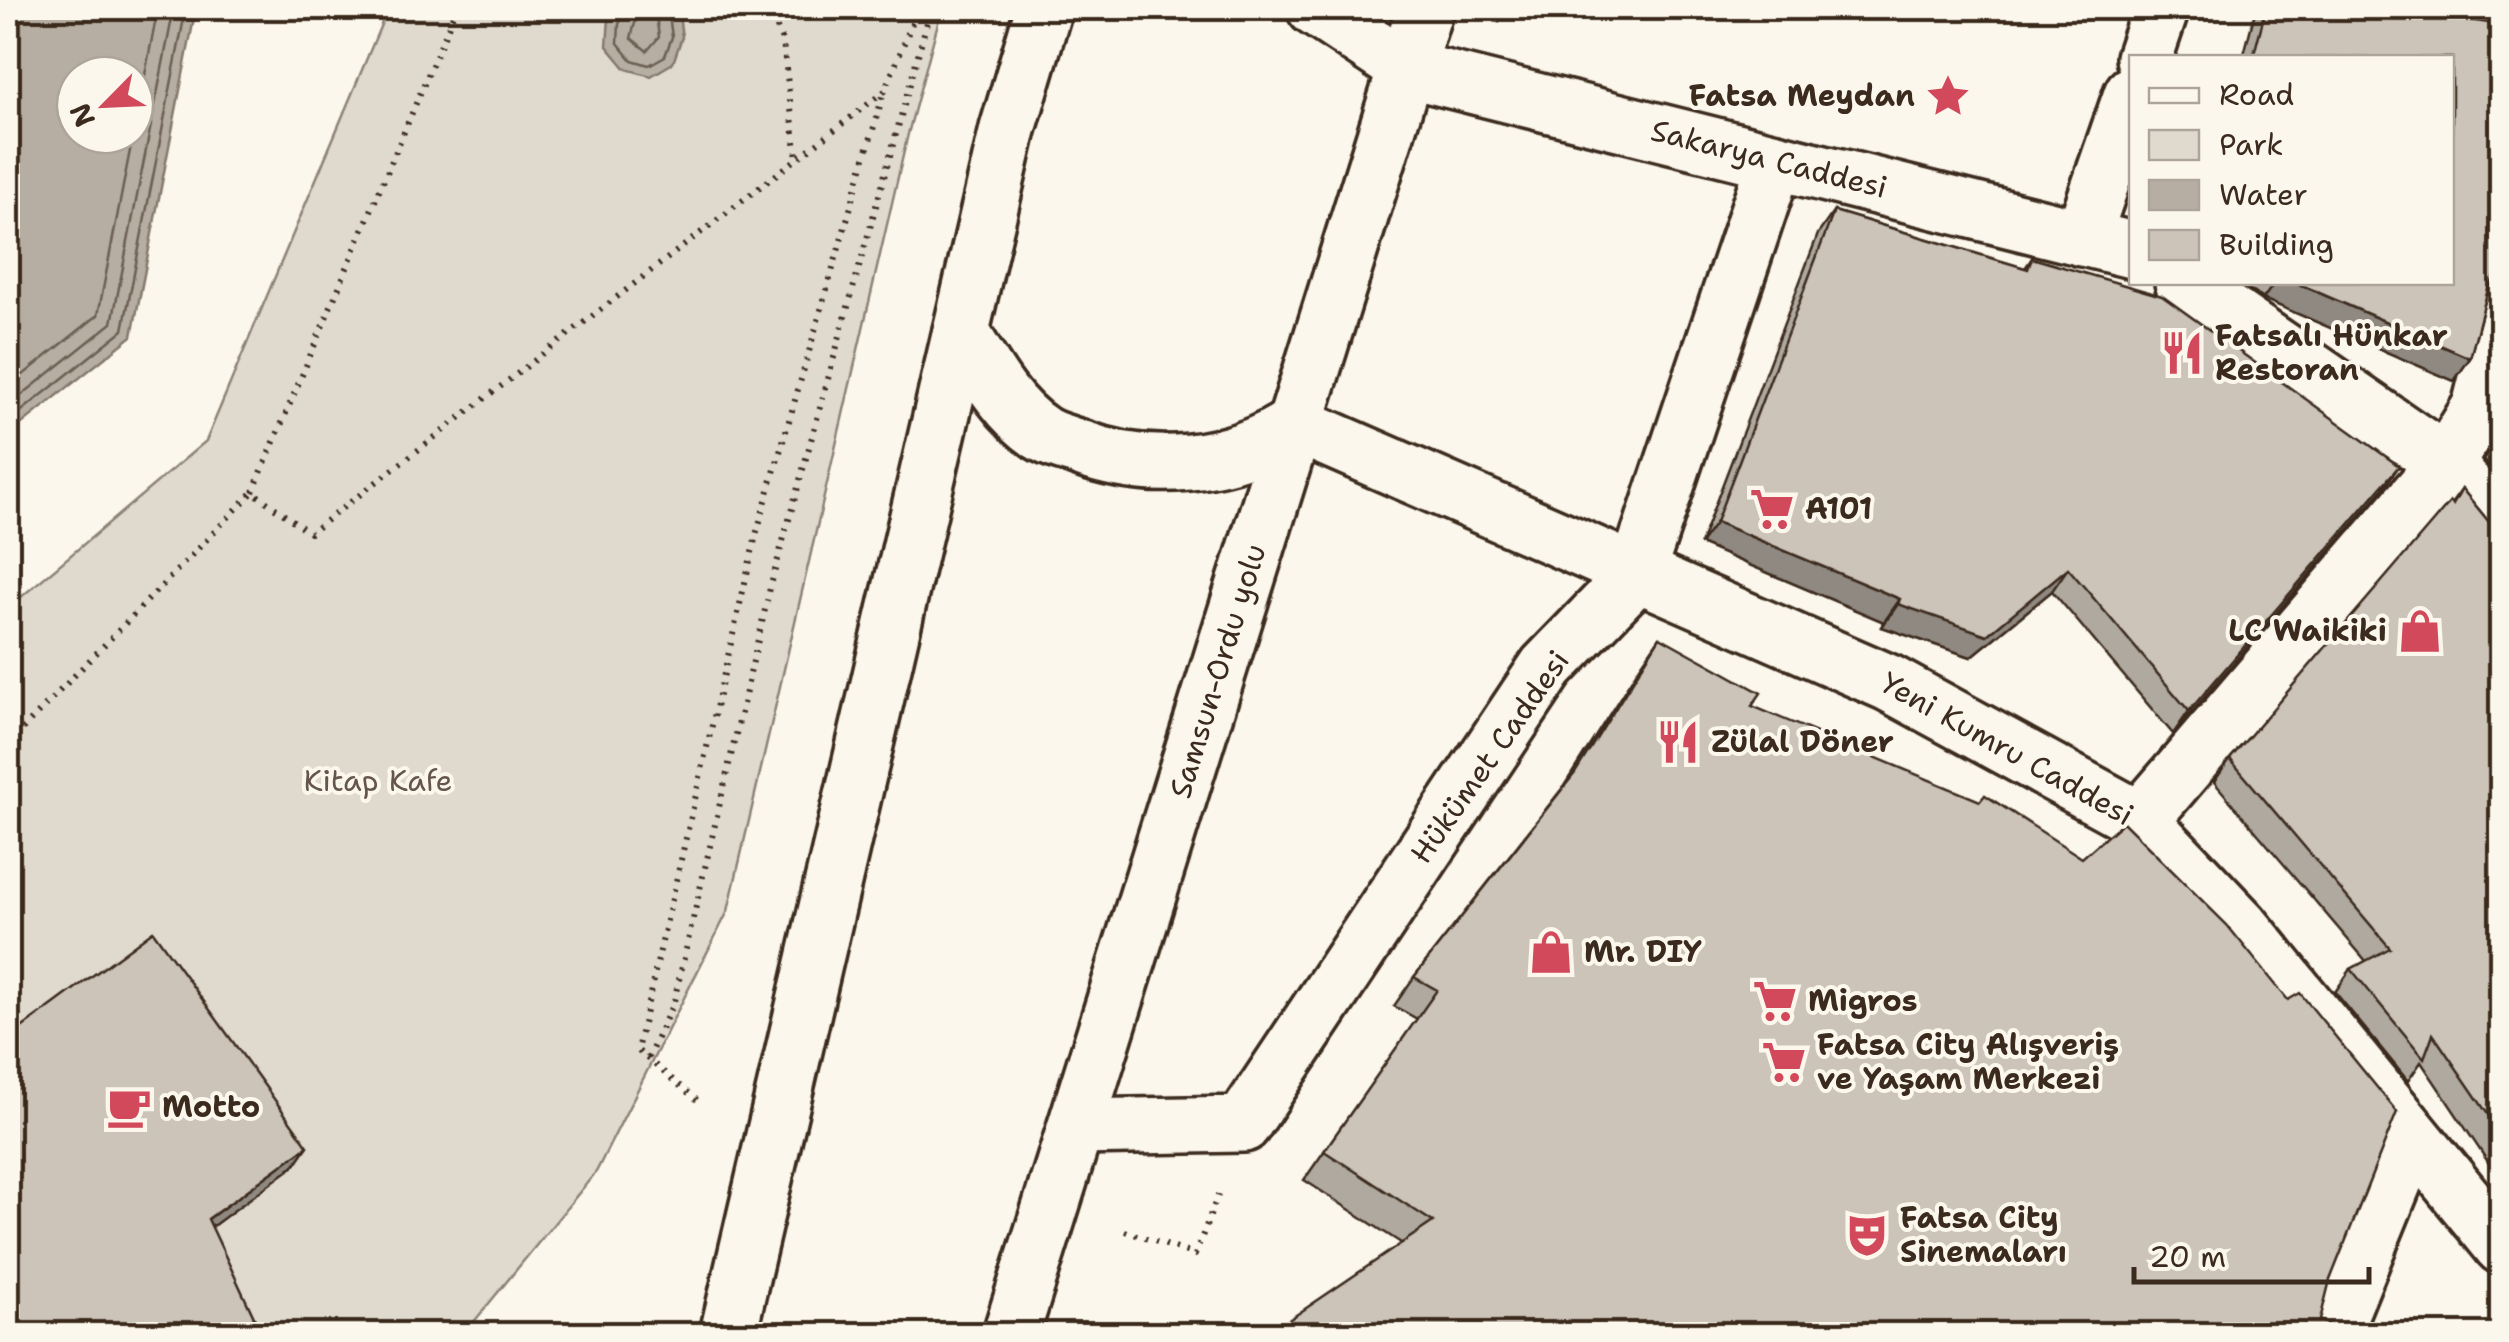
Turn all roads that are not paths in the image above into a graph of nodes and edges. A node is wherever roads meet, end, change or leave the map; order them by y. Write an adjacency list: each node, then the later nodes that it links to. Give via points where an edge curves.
1 (1315, 8): 8 (main road, Sakarya Caddesi)
2 (1425, 8): 8 (main road, Samsun-Ordu yolu)
3 (2161, 8): 7 (main road)
4 (2433, 8): 6 (main road)
5 (1045, 9): 14 (main road, via 1008,130)
6 (2502, 20)
7 (2145, 55)
8 (1407, 69): 10 (main road, Sakarya Caddesi); 15 (main road, Samsun-Ordu yolu)
9 (2129, 112): 11 (main road)
10 (1775, 161): 11 (main road, Sakarya Caddesi); 18 (main road, Hükümet Caddesi)
11 (2107, 244)
12 (2186, 285): 16 (main road)
13 (2502, 320): 16 (main road, via 2480,407)
14 (961, 332): 15 (main road, via 999,393 1042,434 1110,460 1183,465 1265,444); 23 (main road)
15 (1294, 424): 18 (main road, Yeni Kumru Caddesi); 20 (main road, Samsun-Ordu yolu)
16 (2446, 464): 17 (main road); 19 (main road)
17 (2502, 531)
18 (1636, 575): 19 (main road, Yeni Kumru Caddesi, via 1889,683); 20 (main road, Hükümet Caddesi, via 1547,666 1243,1124)
19 (2140, 820): 21 (main road, Yeni Kumru Caddesi, via 2242,927)
20 (1076, 1126): 24 (main road, Samsun-Ordu yolu)
21 (2411, 1139): 22 (main road, Yeni Kumru Caddesi); 25 (main road)
22 (2496, 1229)
23 (728, 1334)
24 (1011, 1334)
25 (2337, 1334)

